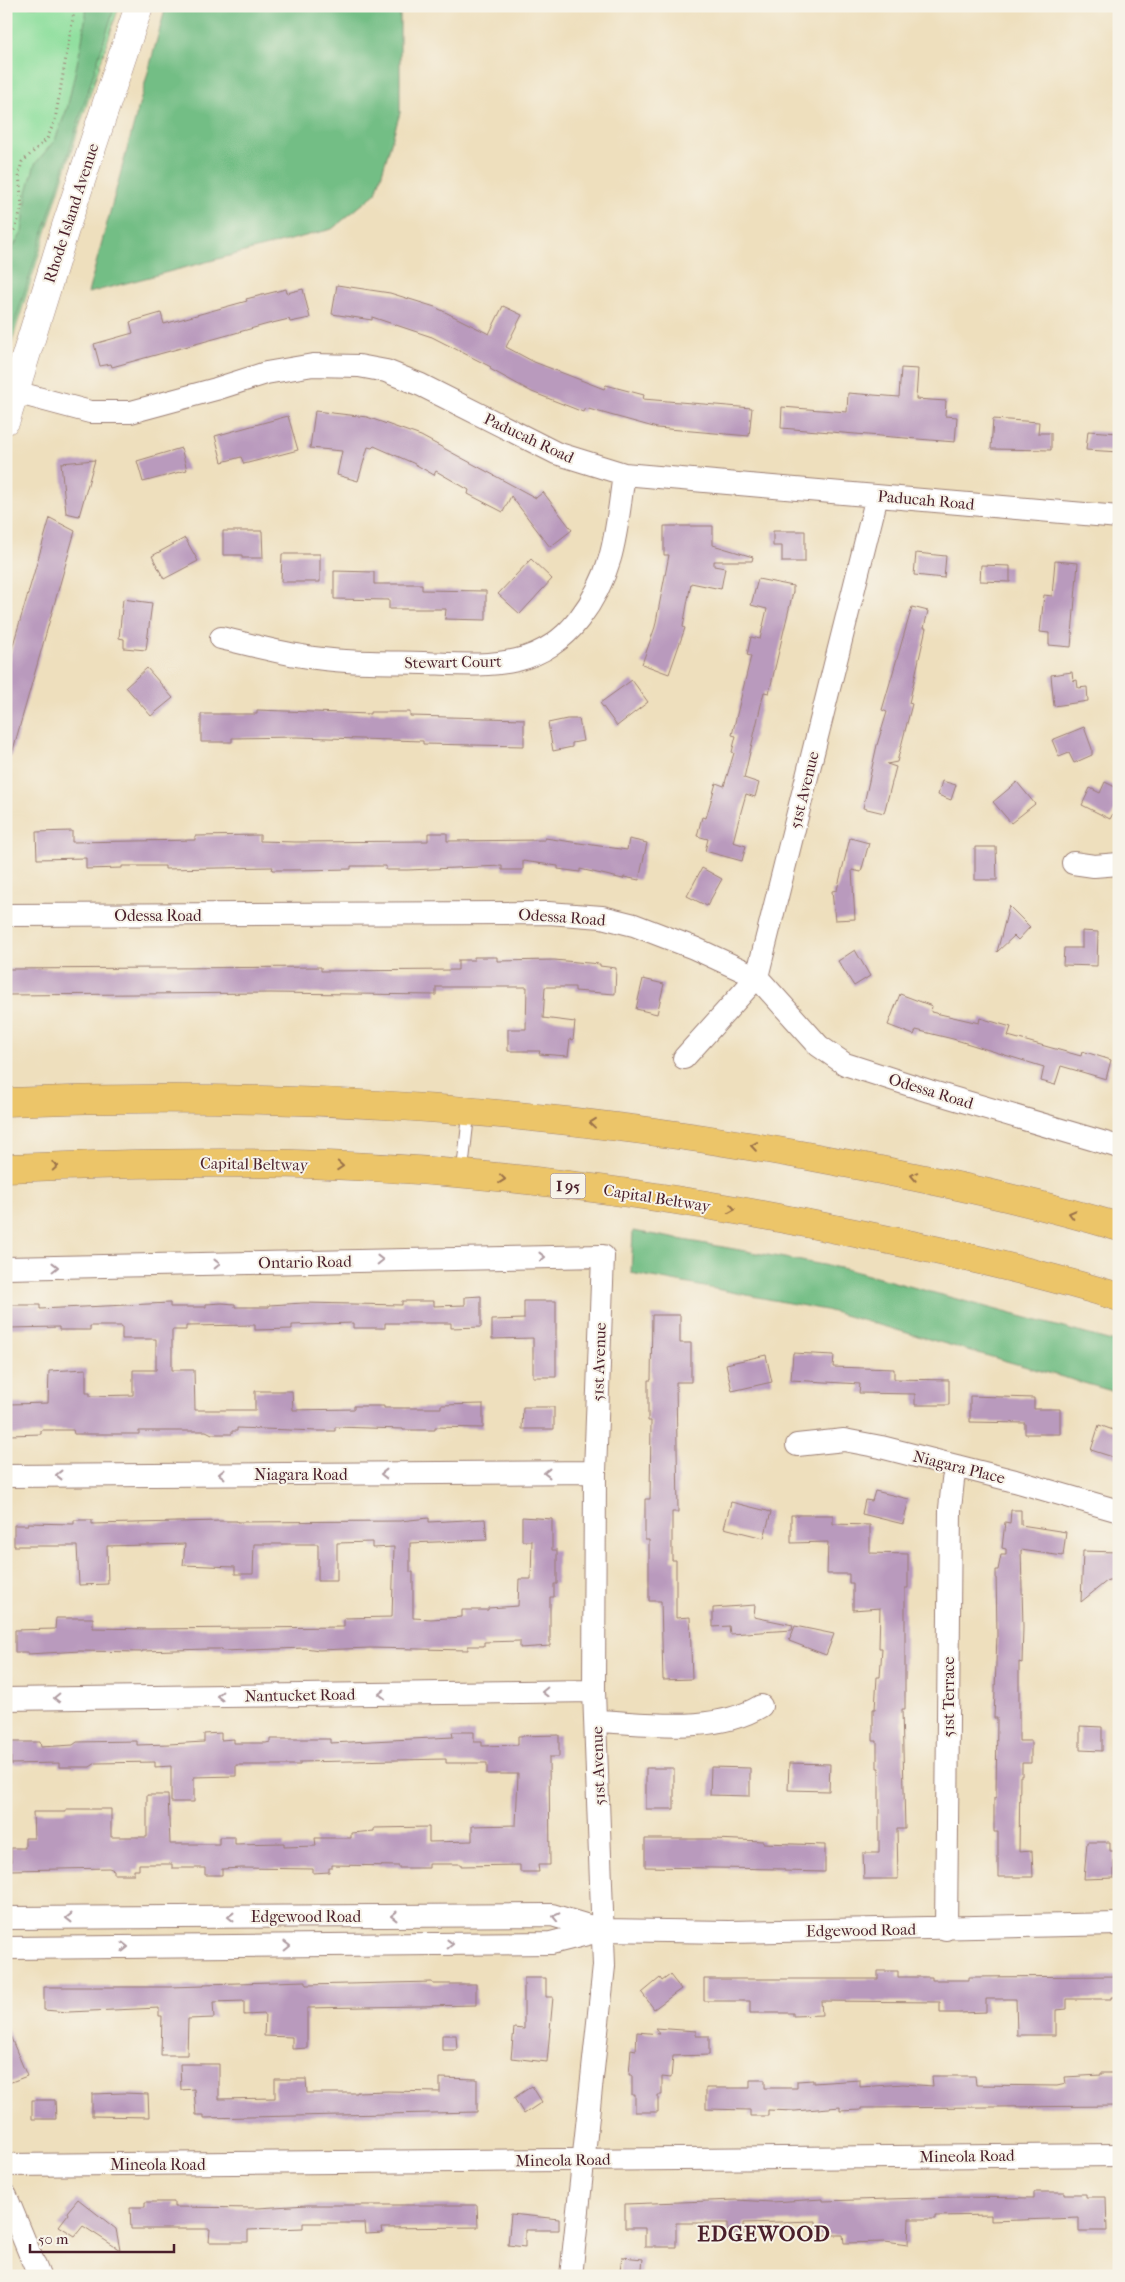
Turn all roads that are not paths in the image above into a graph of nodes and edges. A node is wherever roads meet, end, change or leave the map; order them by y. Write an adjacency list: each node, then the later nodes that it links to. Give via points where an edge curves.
1 (139, 6): 2 (street, Rhode Island Avenue)
2 (15, 392): 3 (street, Rhode Island Avenue); 4 (street, Paducah Road, via 90,412 131,412 266,373 313,365 359,366 386,371 420,385 556,453)
3 (6, 420)
4 (624, 474): 5 (street, Paducah Road); 7 (street, Stewart Court, via 616,536 601,586 571,630 560,640 526,658 461,664 345,660 303,657)
5 (877, 496): 6 (street, Paducah Road); 11 (street, 51st Avenue)
6 (1119, 517)
7 (221, 638)
8 (1073, 863): 9 (street, via 1094,866)
9 (1119, 864)
10 (6, 915): 11 (street, Odessa Road, via 576,915 634,926 694,948)
11 (757, 977): 12 (street, 51st Avenue); 15 (street, Odessa Road, via 819,1046 845,1064)
12 (684, 1058)
13 (6, 1102): 14 (highway, via 201,1098 330,1101)
14 (470, 1110): 17 (lane); 18 (highway, one-way to 14, via 930,1179 777,1149 607,1124)
15 (1119, 1147)
16 (6, 1168): 17 (highway, Capital Beltway / I 95, one-way to 17, via 198,1163 329,1165)
17 (462, 1174): 21 (highway, Capital Beltway / I 95, one-way to 21, via 599,1189 764,1214 914,1244)
18 (1119, 1227)
19 (603, 1256): 20 (street, Ontario Road, one-way to 19); 24 (street, 51st Avenue)
20 (6, 1268)
21 (1119, 1298)
22 (797, 1445): 23 (street, Niagara Place, via 844,1440)
23 (957, 1466): 26 (street, Niagara Place); 33 (street, 51st Terrace, via 950,1509)
24 (595, 1472): 25 (street, Niagara Road, one-way to 25); 27 (street, 51st Avenue)
25 (6, 1476)
26 (1119, 1511)
27 (594, 1691): 28 (street, Nantucket Road, one-way to 28); 30 (street, 51st Avenue)
28 (6, 1699)
29 (761, 1706): 30 (street, via 750,1713 719,1722)
30 (596, 1721): 34 (street, 51st Avenue)
31 (6, 1918): 34 (street, Edgewood Road, one-way to 31, via 552,1914)
32 (1119, 1924): 33 (street, Edgewood Road)
33 (946, 1929): 34 (street, Edgewood Road)
34 (602, 1930): 35 (street, Edgewood Road, one-way to 34, via 551,1943); 37 (street, 51st Avenue, via 604,1966)
35 (6, 1948)
36 (1119, 2155): 37 (street, Mineola Road)
37 (584, 2160): 38 (street, Mineola Road); 41 (street, 51st Avenue)
38 (6, 2165)
39 (6, 2196): 40 (street)
40 (39, 2276)
41 (571, 2276)

